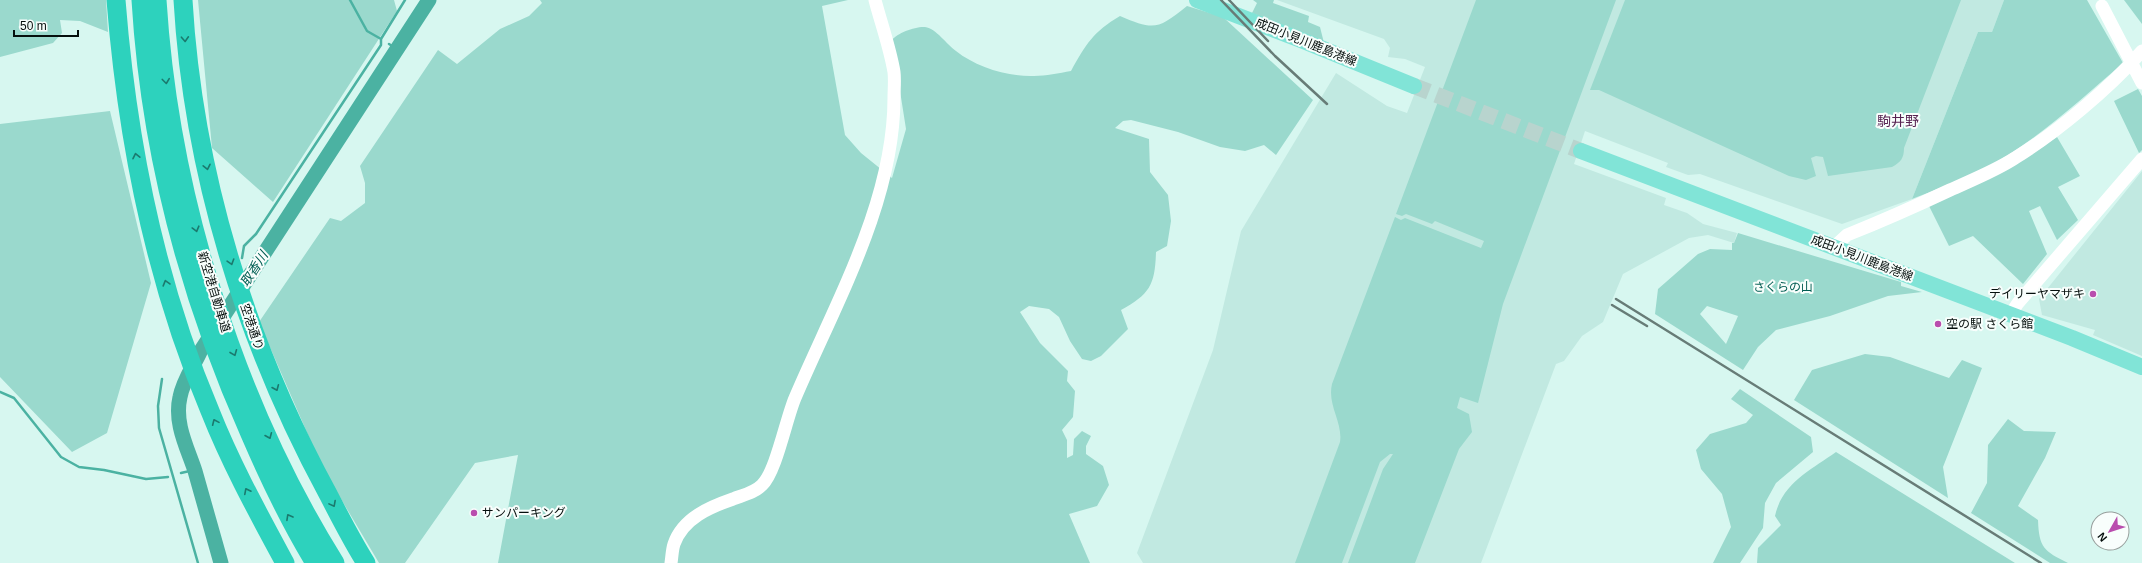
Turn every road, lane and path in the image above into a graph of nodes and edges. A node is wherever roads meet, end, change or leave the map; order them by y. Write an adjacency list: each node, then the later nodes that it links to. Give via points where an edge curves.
1 (116, 0): 17 (highway, one-way to 1, via 230,458 209,410 177,320 157,251 130,130)
2 (141, 0): 18 (highway, 新空港自動車道, one-way to 2, via 282,502 238,408 213,346 195,290 174,215 161,154 150,86)
3 (157, 0): 19 (highway, 新空港自動車道, one-way to 19, via 166,84 186,191 210,283 248,388 295,494)
4 (183, 0): 20 (highway, 空港通り, one-way to 20, via 186,54 216,212 260,352 310,461)
5 (875, 0): 21 (street, via 894,72 894,118 889,152 874,211 845,286 788,416 763,485 752,493 710,507 695,517 674,544)
6 (1197, 0): 11 (main road, 成田小見川鹿島港線)
7 (2102, 6): 9 (street)
8 (2142, 51): 9 (street)
9 (2131, 63): 10 (street); 14 (street, via 2037,144 2014,159 1847,235)
10 (2142, 83)
11 (1414, 86)
12 (1581, 151): 14 (main road, 成田小見川鹿島港線)
13 (2142, 159): 15 (street)
14 (1834, 247): 15 (main road, 成田小見川鹿島港線)
15 (2010, 315): 16 (main road, 成田小見川鹿島港線)
16 (2142, 367)
17 (285, 563)
18 (315, 563)
19 (335, 563)
20 (366, 563)
21 (671, 563)

